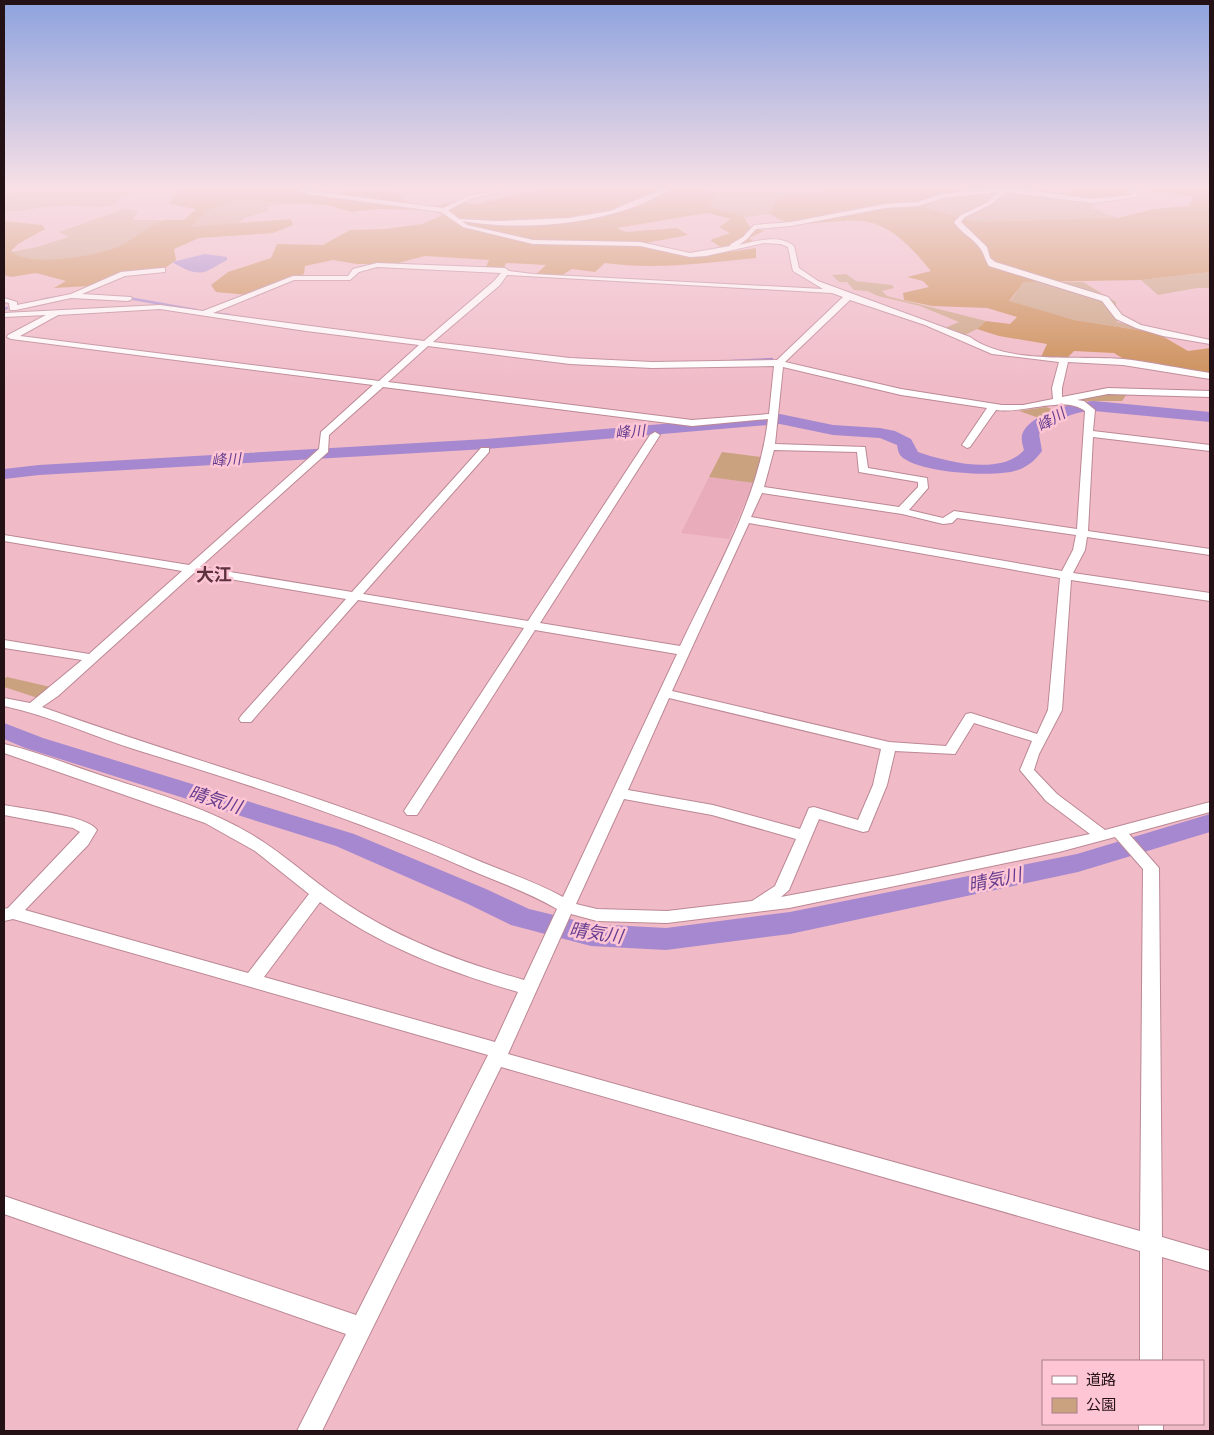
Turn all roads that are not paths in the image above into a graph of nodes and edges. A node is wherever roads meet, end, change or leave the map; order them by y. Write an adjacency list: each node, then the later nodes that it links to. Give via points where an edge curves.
1 (794, 256): 5 (street, via 796,269 802,274)
2 (987, 256): 15 (street, via 992,264 1105,299 1111,302 1117,315 1128,322)
3 (162, 270): 6 (street, via 124,274)
4 (505, 273): 5 (street); 12 (street, via 505,270 377,265 356,270 350,278 293,278); 16 (street, via 498,284 478,297)
5 (844, 295): 17 (street, via 891,310 985,349); 18 (street)
6 (71, 296): 8 (street, via 133,300); 9 (street)
7 (4, 300): 9 (street, via 13,302)
8 (160, 307): 11 (street); 12 (street)
9 (13, 308): 10 (street)
10 (4, 311)
11 (59, 311): 13 (street); 14 (street)
12 (204, 313): 16 (street)
13 (4, 315)
14 (8, 339): 20 (street)
15 (1210, 342)
16 (426, 344): 18 (street, via 606,364); 20 (street)
17 (1063, 360): 19 (street, via 1124,362); 22 (street, via 1057,388)
18 (779, 363): 23 (street, via 901,392); 24 (street)
19 (1210, 376)
20 (381, 384): 24 (street, via 692,422); 37 (street, via 324,434 319,454)
21 (1210, 394): 22 (street, via 1116,390)
22 (1058, 401): 23 (street, via 1023,408); 25 (street, via 1085,405)
23 (993, 407): 27 (street)
24 (773, 421): 28 (street)
25 (1088, 433): 29 (street); 34 (street)
26 (655, 435): 41 (street)
27 (967, 445)
28 (770, 447): 31 (street); 32 (street, via 862,449 863,470 922,480 923,488)
29 (1210, 448)
30 (484, 450): 39 (street)
31 (758, 489): 32 (street); 33 (street)
32 (902, 511): 34 (street, via 943,521 948,521 954,514)
33 (745, 519): 38 (street); 43 (street)
34 (1082, 532): 36 (street); 38 (street, via 1079,550)
35 (4, 538): 37 (street)
36 (1210, 552)
37 (192, 569): 39 (street); 44 (street)
38 (1066, 575): 40 (street); 49 (street, via 1055,710)
39 (355, 596): 41 (street); 48 (street)
40 (1210, 597)
41 (532, 626): 43 (street); 55 (street)
42 (4, 644): 44 (street)
43 (684, 652): 45 (street)
44 (92, 658): 47 (street)
45 (664, 693): 50 (street); 52 (street)
46 (4, 702): 47 (street)
47 (32, 708): 60 (street, via 401,833 535,889)
48 (246, 719)
49 (1039, 738): 50 (street, via 971,717 950,751); 56 (street, via 1027,770 1035,782 1060,804)
50 (889, 746): 58 (street, via 880,785 863,827 814,812)
51 (4, 748): 59 (street, via 227,827 287,866)
52 (619, 793): 58 (street, via 714,810); 60 (street)
53 (1210, 807): 57 (street)
54 (4, 810): 62 (street, via 78,824 89,830 83,841)
55 (412, 811)
56 (1101, 834): 57 (street); 61 (street, via 1059,847 898,882)
57 (1120, 834): 67 (street, via 1151,868)
58 (805, 836): 61 (street, via 781,890)
59 (321, 894): 63 (street, via 313,899); 64 (street, via 350,915 429,955)
60 (566, 907): 61 (street, via 597,915 667,917); 64 (street)
61 (750, 907)
62 (8, 914): 63 (street)
63 (252, 981): 65 (street)
64 (529, 988): 65 (street)
65 (498, 1055): 67 (street); 69 (street)
66 (4, 1205): 69 (street)
67 (1151, 1244): 68 (street); 70 (street)
68 (1210, 1261)
69 (361, 1328): 71 (street)
70 (1151, 1360)
71 (309, 1431)

